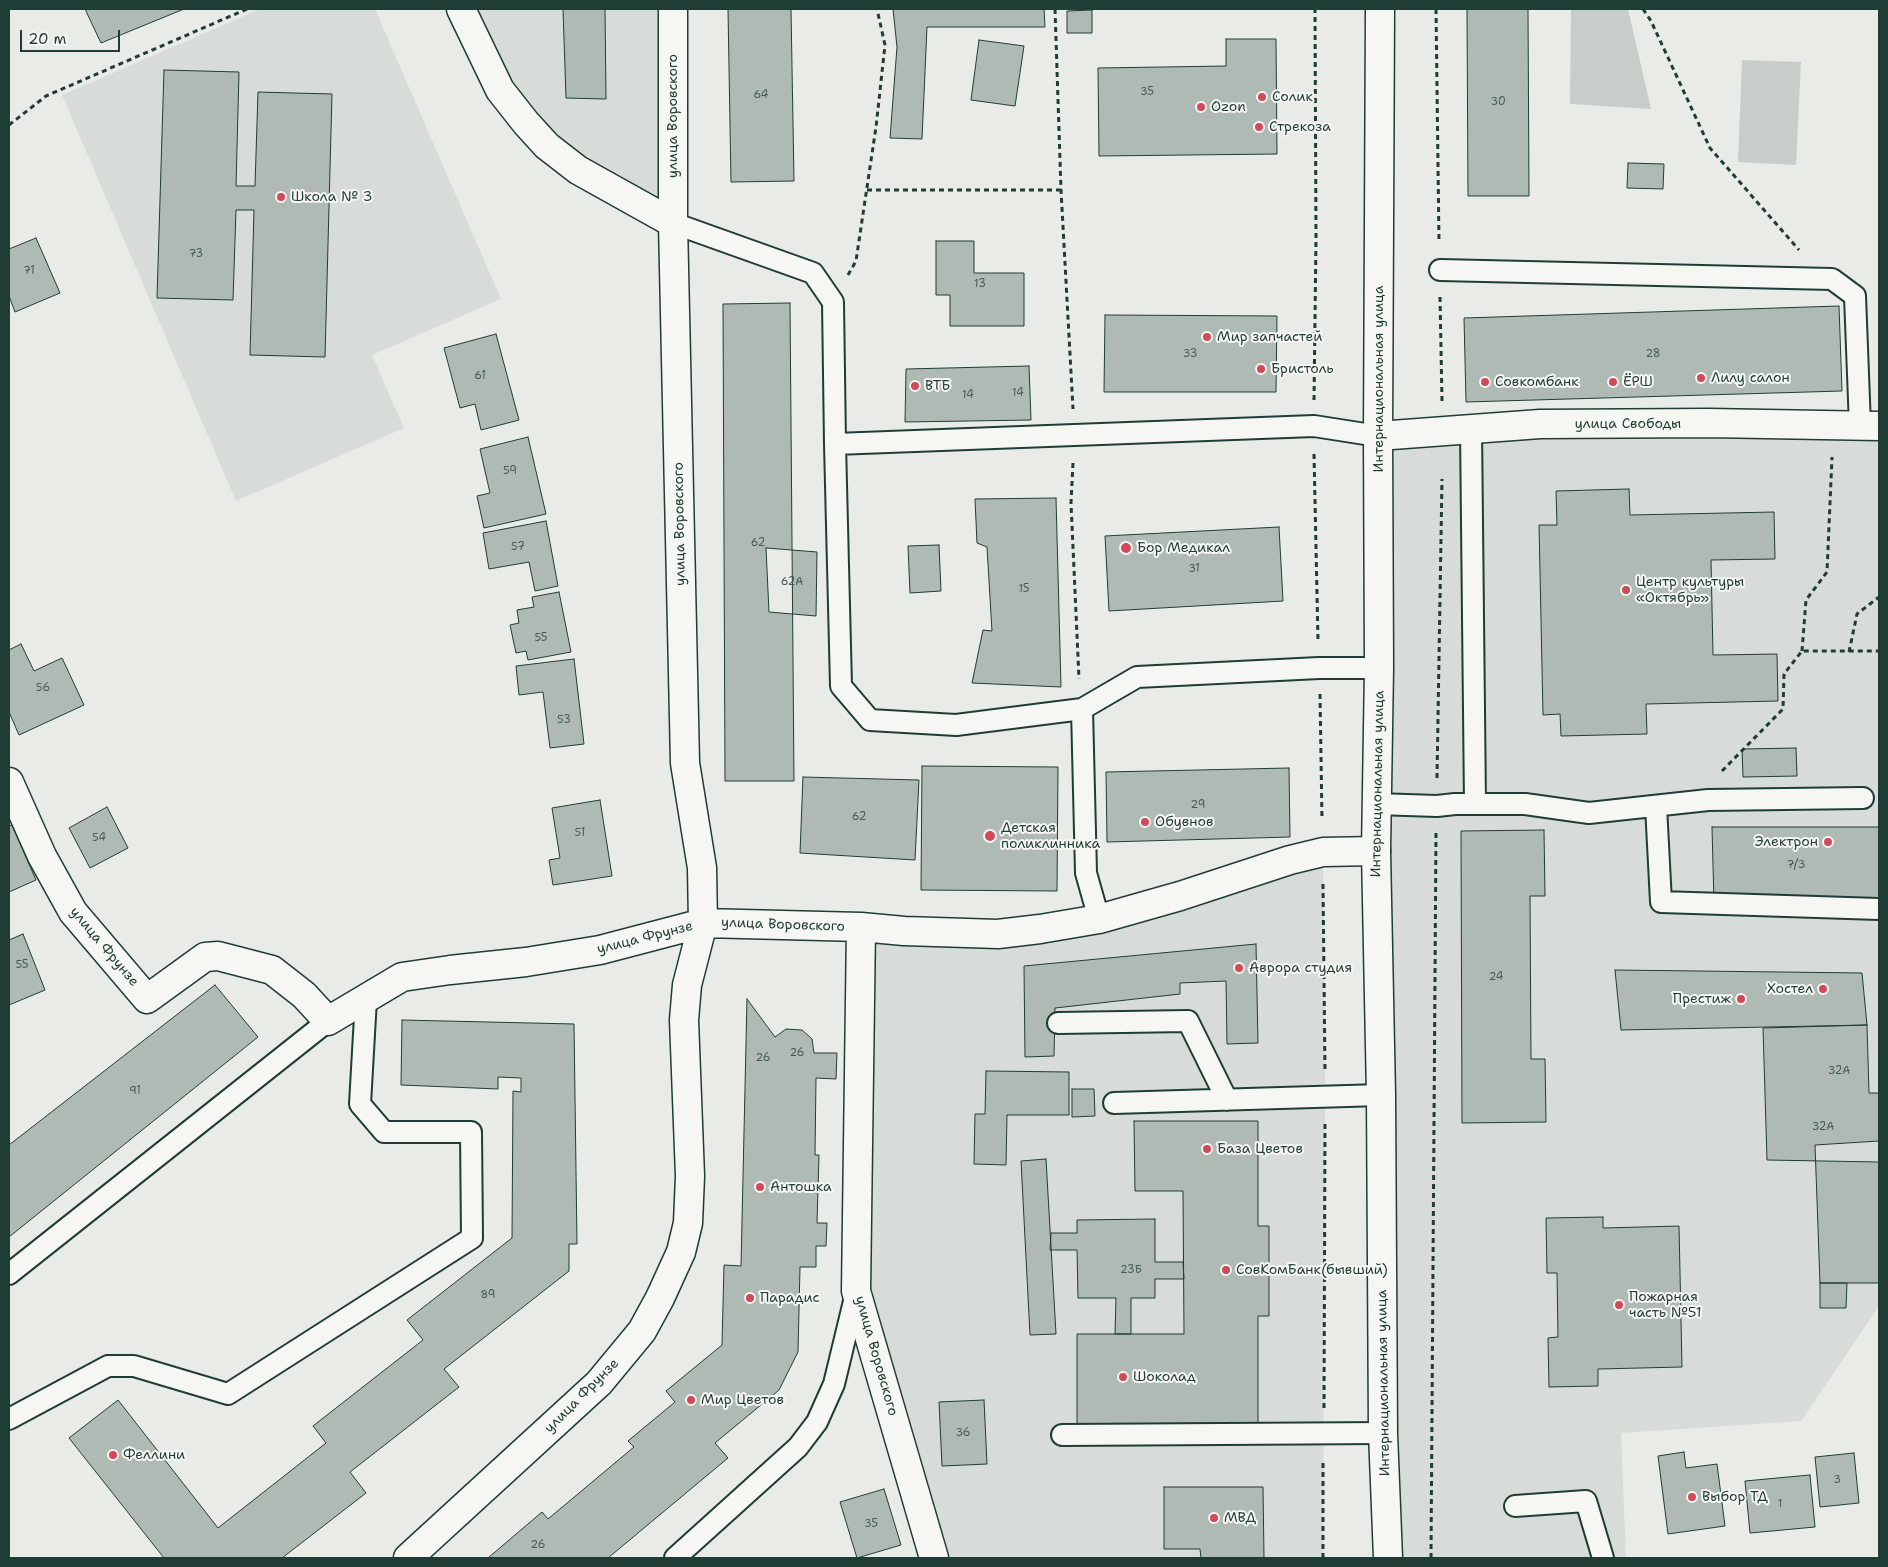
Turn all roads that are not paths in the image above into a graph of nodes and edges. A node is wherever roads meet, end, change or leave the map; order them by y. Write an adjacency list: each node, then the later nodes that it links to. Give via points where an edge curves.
1 (462, 9): 4 (street, via 500,90 547,146 578,170)
2 (673, 9): 4 (street, улица Воровского)
3 (1380, 9): 8 (street, Интернациональная улица)
4 (674, 223): 9 (lane, via 813,272 833,302); 20 (street, улица Воровского, via 686,762 702,868)
5 (1440, 270): 6 (lane, via 1832,279 1855,296)
6 (1870, 426): 7 (street, улица Свободы, via 1550,424)
7 (1471, 429): 8 (street, улица Свободы); 15 (lane)
8 (1378, 436): 9 (lane, via 1314,426); 10 (street, Интернациональная улица)
9 (835, 444): 11 (lane, via 841,686 870,720 956,725)
10 (1379, 668): 11 (lane, via 1137,677); 14 (street, Интернациональная улица)
11 (1082, 709): 19 (lane, via 1086,873)
12 (9, 782): 23 (street, улица Фрунзе, via 42,856 73,912 147,998 206,957 218,956 272,970 304,995)
13 (1862, 798): 16 (lane, via 1714,800)
14 (1376, 804): 15 (lane); 17 (street, Интернациональная улица)
15 (1475, 804): 16 (lane, via 1525,804 1589,813)
16 (1656, 806): 18 (lane, via 1661,902)
17 (1376, 851): 19 (street, via 1323,852 1290,860); 25 (street, Интернациональная улица)
18 (1879, 909)
19 (1100, 918): 21 (street, via 998,934)
20 (703, 923): 21 (street, улица Воровского); 22 (street, улица Фрунзе, via 600,950 402,977); 34 (street, улица Фрунзе, via 686,985 684,1020 690,1176 688,1223 681,1252 660,1298 642,1331 599,1383)
21 (861, 927): 29 (street, улица Воровского)
22 (366, 999): 23 (street, улица Фрунзе); 30 (lane, via 360,1104 384,1132 472,1132 472,1238 228,1394 134,1366 108,1366)
23 (328, 1021): 28 (lane)
24 (1058, 1023): 26 (lane, via 1188,1021)
25 (1381, 1095): 26 (lane); 31 (street, Интернациональная улица)
26 (1227, 1100): 27 (lane)
27 (1114, 1103)
28 (9, 1274)
29 (856, 1291): 35 (lane, via 834,1384 817,1422 798,1447); 36 (street, улица Воровского)
30 (9, 1418)
31 (1384, 1433): 32 (lane); 37 (street, Интернациональная улица)
32 (1062, 1435)
33 (1515, 1506): 38 (lane, via 1586,1501)
34 (408, 1558)
35 (675, 1558)
36 (934, 1558)
37 (1388, 1558)
38 (1603, 1558)

